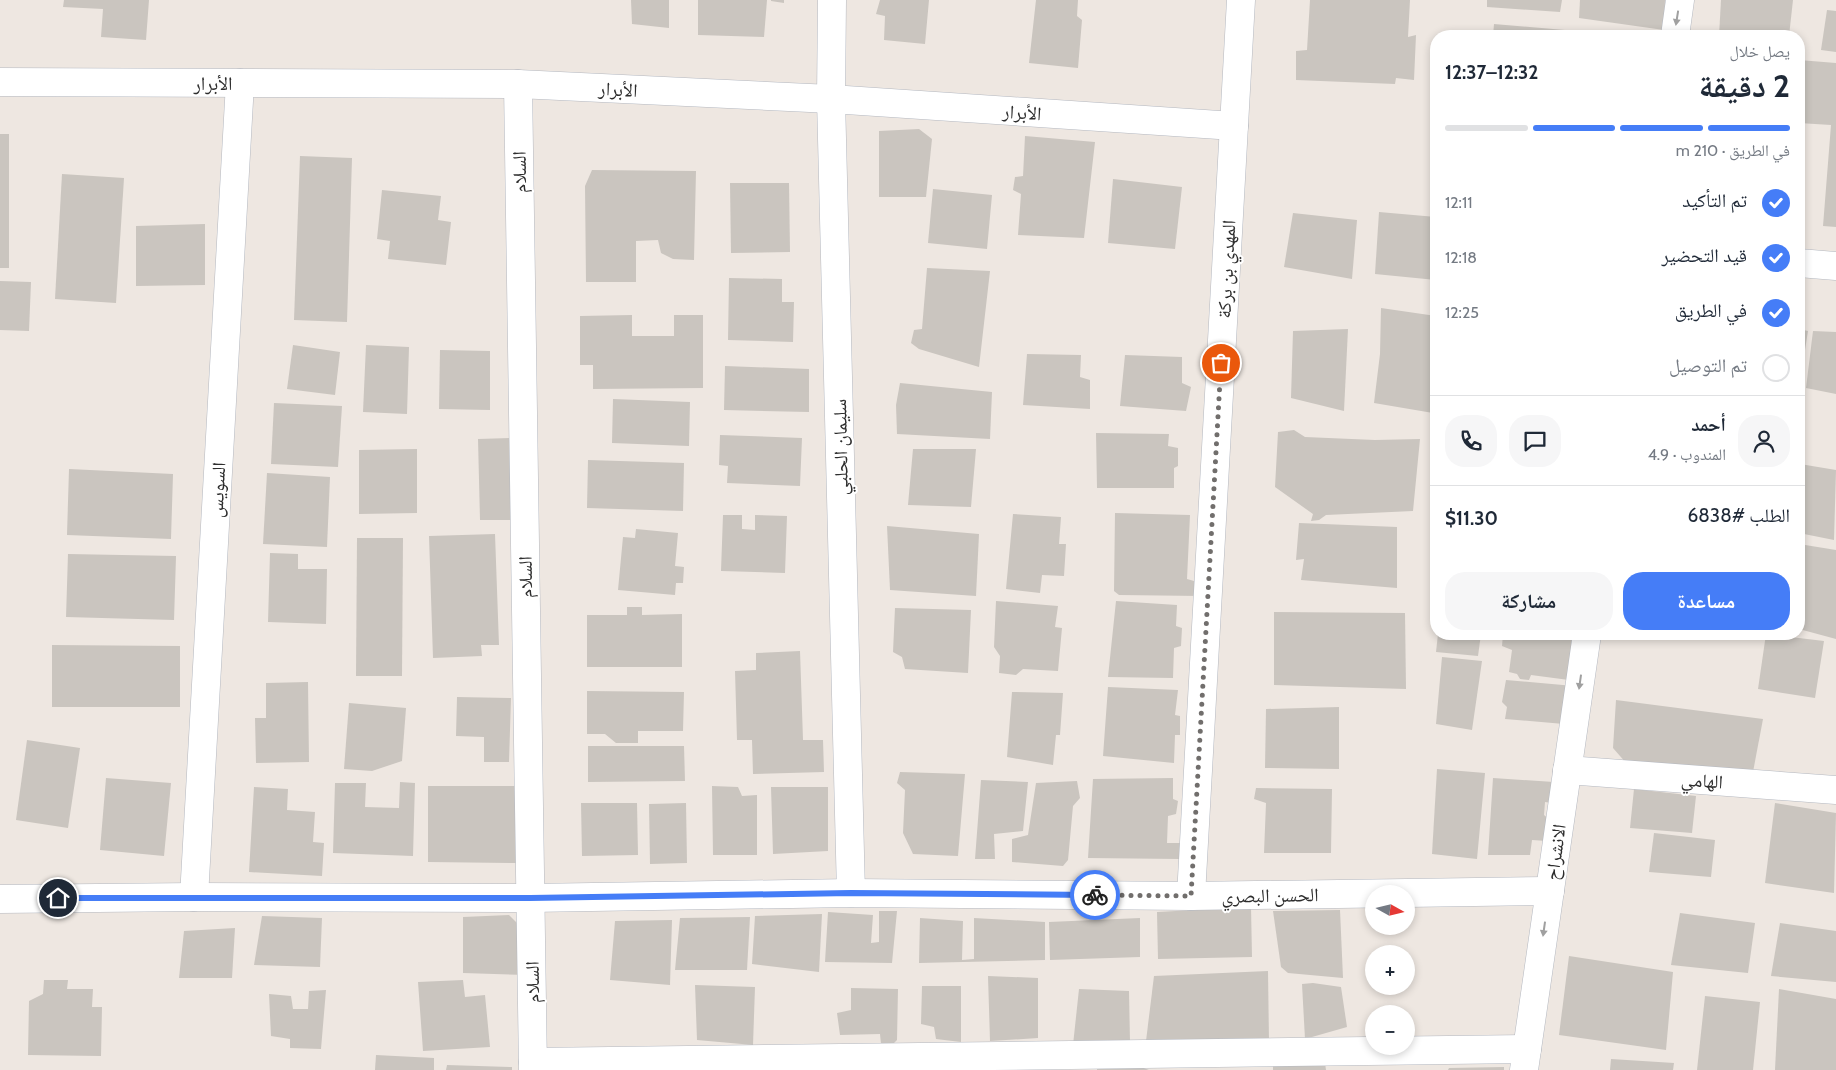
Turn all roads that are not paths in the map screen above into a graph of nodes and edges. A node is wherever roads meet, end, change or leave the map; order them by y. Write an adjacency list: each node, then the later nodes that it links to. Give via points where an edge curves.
1 (832, 0): 8 (street, سليمان الحلبي)
2 (1241, 0): 9 (street, المهدي بن بركة)
3 (1680, 0): 4 (street, one-way to 4)
4 (1676, 30)
5 (0, 82): 6 (street, الأبرار)
6 (240, 83): 7 (street, الأبرار); 18 (street, السويس)
7 (518, 84): 8 (street, الأبرار); 19 (street, السلام)
8 (831, 99): 9 (street, الأبرار); 16 (street, سليمان الحلبي)
9 (1234, 126): 17 (street, المهدي بن بركة)
10 (1805, 263): 11 (street)
11 (1836, 266)
12 (1586, 640): 13 (street, الانشراح, one-way to 13)
13 (1567, 770): 14 (street, الهامي); 15 (street, الانشراح)
14 (1836, 790)
15 (1550, 891): 17 (street, الحسن البصري); 21 (street, الانشراح, one-way to 21)
16 (851, 893): 17 (street, الحسن البصري); 19 (street, الحسن البصري)
17 (1191, 896)
18 (194, 897): 19 (street, الحسن البصري); 20 (street, الحسن البصري)
19 (530, 898): 22 (street, السلام)
20 (0, 899)
21 (1526, 1060): 22 (street)
22 (533, 1066)

